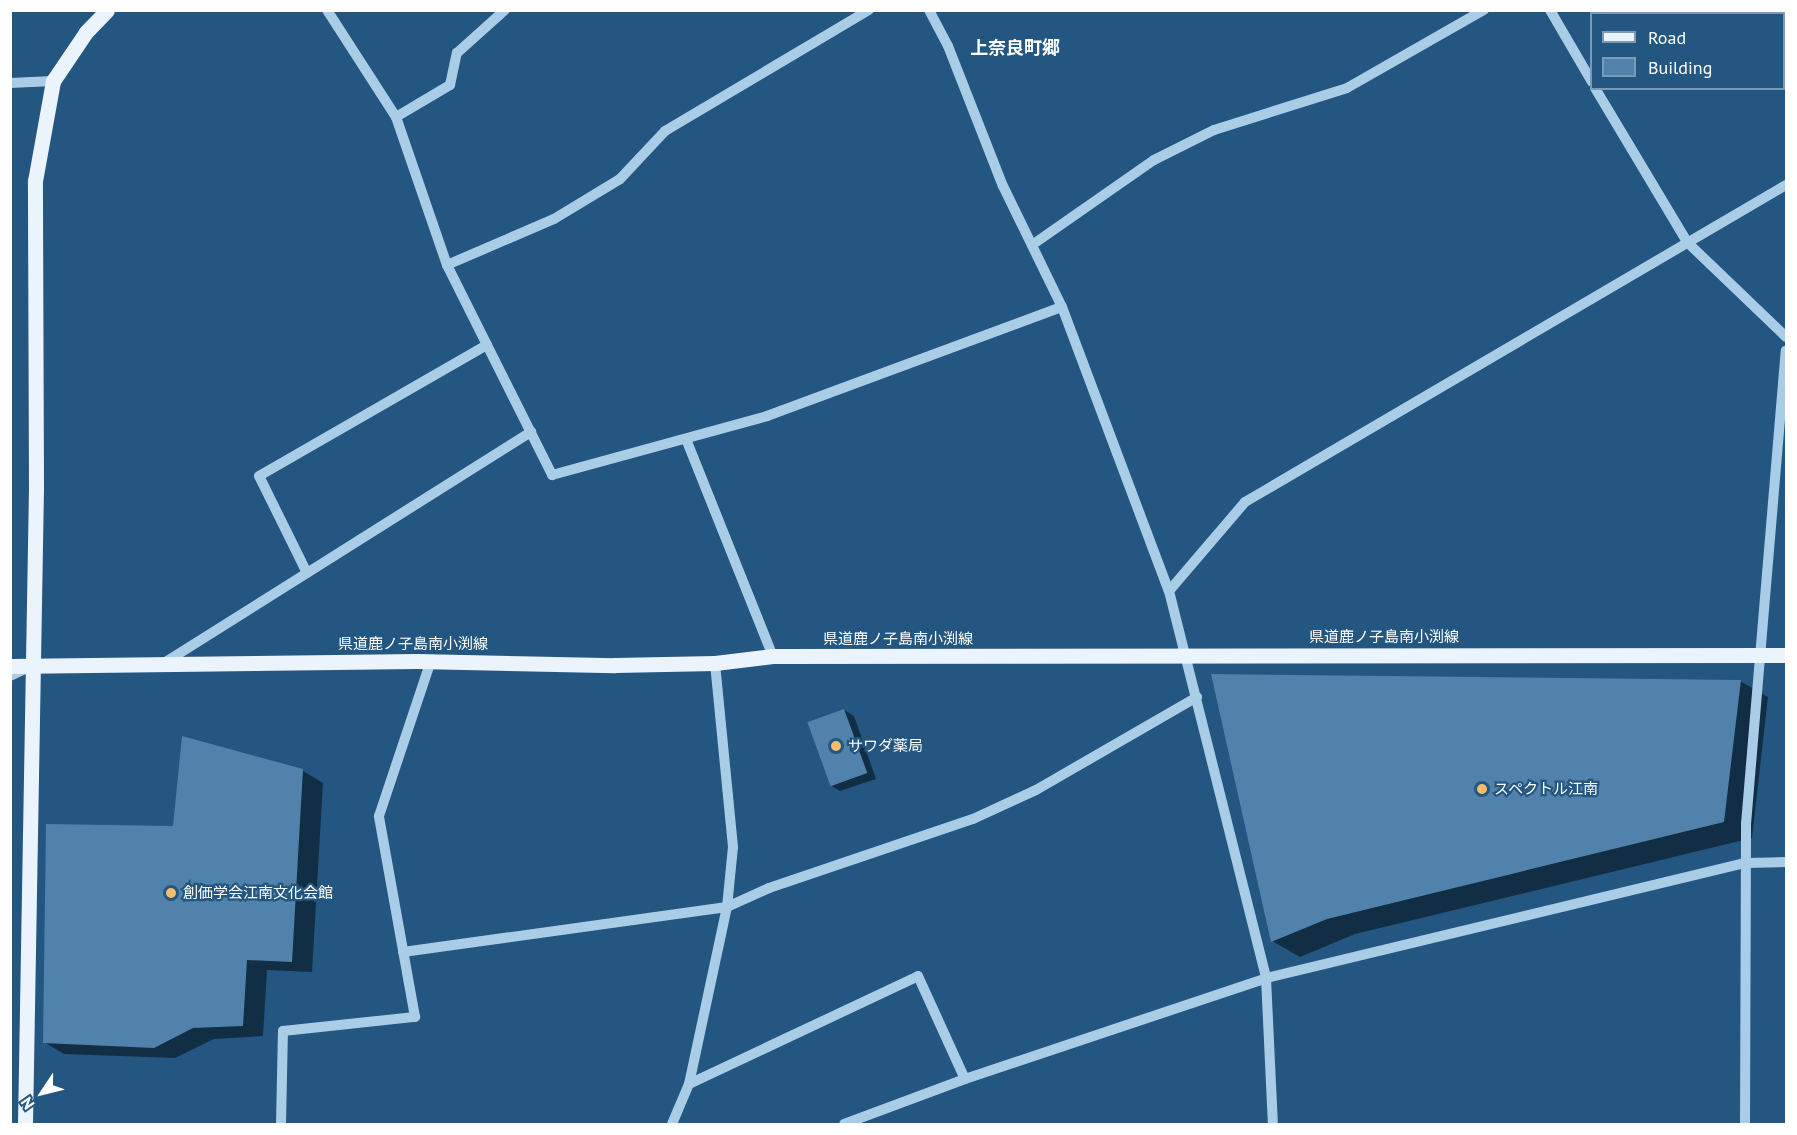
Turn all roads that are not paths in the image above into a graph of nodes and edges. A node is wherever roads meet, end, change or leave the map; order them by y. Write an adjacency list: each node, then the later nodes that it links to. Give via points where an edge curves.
1 (107, 10): 9 (main road, via 86,32)
2 (327, 10): 12 (street)
3 (506, 10): 12 (street, via 457,53 450,85)
4 (869, 10): 16 (street, via 665,131 620,179 573,208)
5 (929, 10): 15 (street)
6 (1484, 10): 15 (street, via 1347,88 1214,130 1154,160)
7 (1550, 10): 8 (street)
8 (1590, 79)
9 (53, 81): 10 (street); 34 (main road, via 35,180)
10 (10, 83)
11 (1596, 90): 14 (street)
12 (396, 117): 16 (street)
13 (1786, 185): 14 (street)
14 (1687, 242): 18 (street); 25 (street, via 1245,502)
15 (1032, 245): 17 (street)
16 (447, 266): 19 (street)
17 (1062, 307): 23 (street, via 767,416); 25 (street)
18 (1786, 337)
19 (487, 345): 22 (street); 24 (street, via 259,476)
20 (1786, 351): 21 (street)
21 (1784, 421): 26 (street)
22 (531, 432): 23 (street, via 552,475); 24 (street)
23 (686, 439): 28 (street)
24 (307, 573): 32 (street)
25 (1168, 591): 29 (street)
26 (1762, 655): 27 (main road, 県道鹿ノ子島南小渕線); 29 (main road, 県道鹿ノ子島南小渕線); 38 (street)
27 (1786, 655)
28 (774, 656): 29 (main road, 県道鹿ノ子島南小渕線); 31 (main road, 県道鹿ノ子島南小渕線)
29 (1187, 656): 36 (street)
30 (431, 662): 31 (main road, 県道鹿ノ子島南小渕線); 32 (main road, 県道鹿ノ子島南小渕線); 40 (street, via 379,816)
31 (715, 663): 39 (street, via 733,847)
32 (164, 664): 34 (main road, 県道鹿ノ子島南小渕線)
33 (10, 666): 34 (main road, 県道鹿ノ子島南小渕線)
34 (33, 666): 35 (street); 44 (main road)
35 (10, 676)
36 (1197, 698): 39 (street, via 1036,790 972,819 769,888); 41 (street)
37 (1786, 862): 38 (street)
38 (1746, 863): 41 (street); 49 (street)
39 (727, 907): 40 (street); 43 (street)
40 (403, 952): 45 (street, via 415,1017 283,1031)
41 (1266, 978): 42 (street); 48 (street)
42 (965, 1079): 43 (street, via 918,976); 47 (street)
43 (689, 1083): 46 (street)
44 (25, 1125)
45 (281, 1125)
46 (672, 1125)
47 (844, 1125)
48 (1273, 1125)
49 (1745, 1125)

